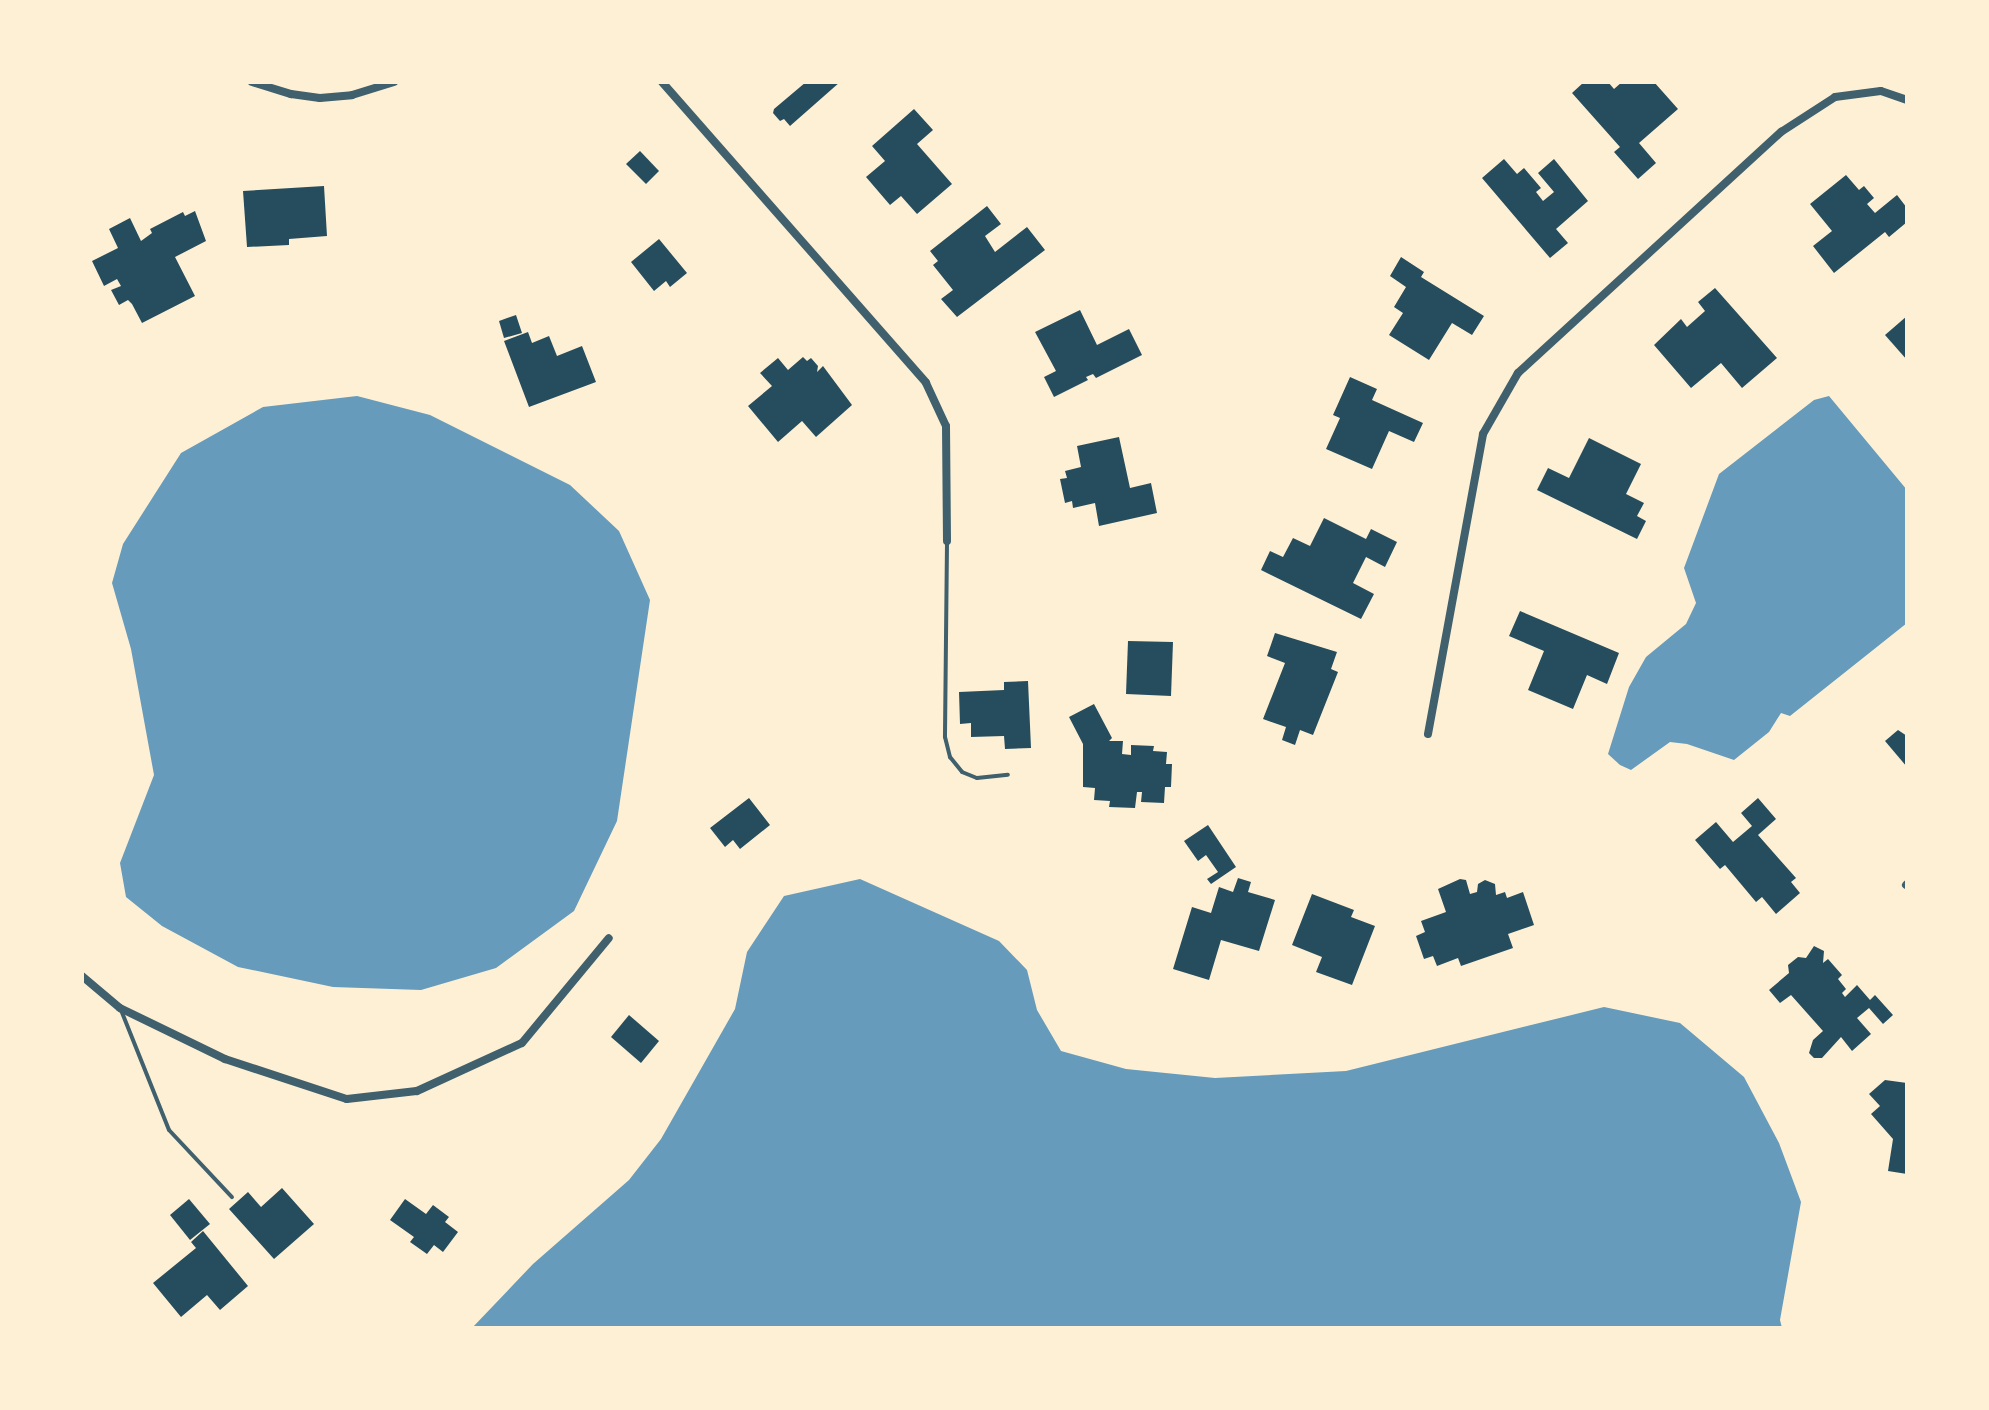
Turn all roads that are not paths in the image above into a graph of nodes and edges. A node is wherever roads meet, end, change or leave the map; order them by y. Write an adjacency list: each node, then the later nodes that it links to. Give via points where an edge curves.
1 (252, 82): 2 (street, via 320,98)
2 (394, 82)
3 (662, 82): 5 (street, via 926,383 946,426 949,447)
4 (1907, 100): 6 (street, via 1881,91 1835,97 1781,132 1518,373 1483,434)
5 (947, 541): 7 (lane, via 945,737 950,757 962,772 977,778)
6 (1428, 734)
7 (1008, 775)
8 (609, 938): 10 (street, via 522,1043 417,1091 347,1099 225,1059)
9 (82, 976): 10 (street)
10 (120, 1008): 11 (lane, via 169,1130)
11 (232, 1197)

